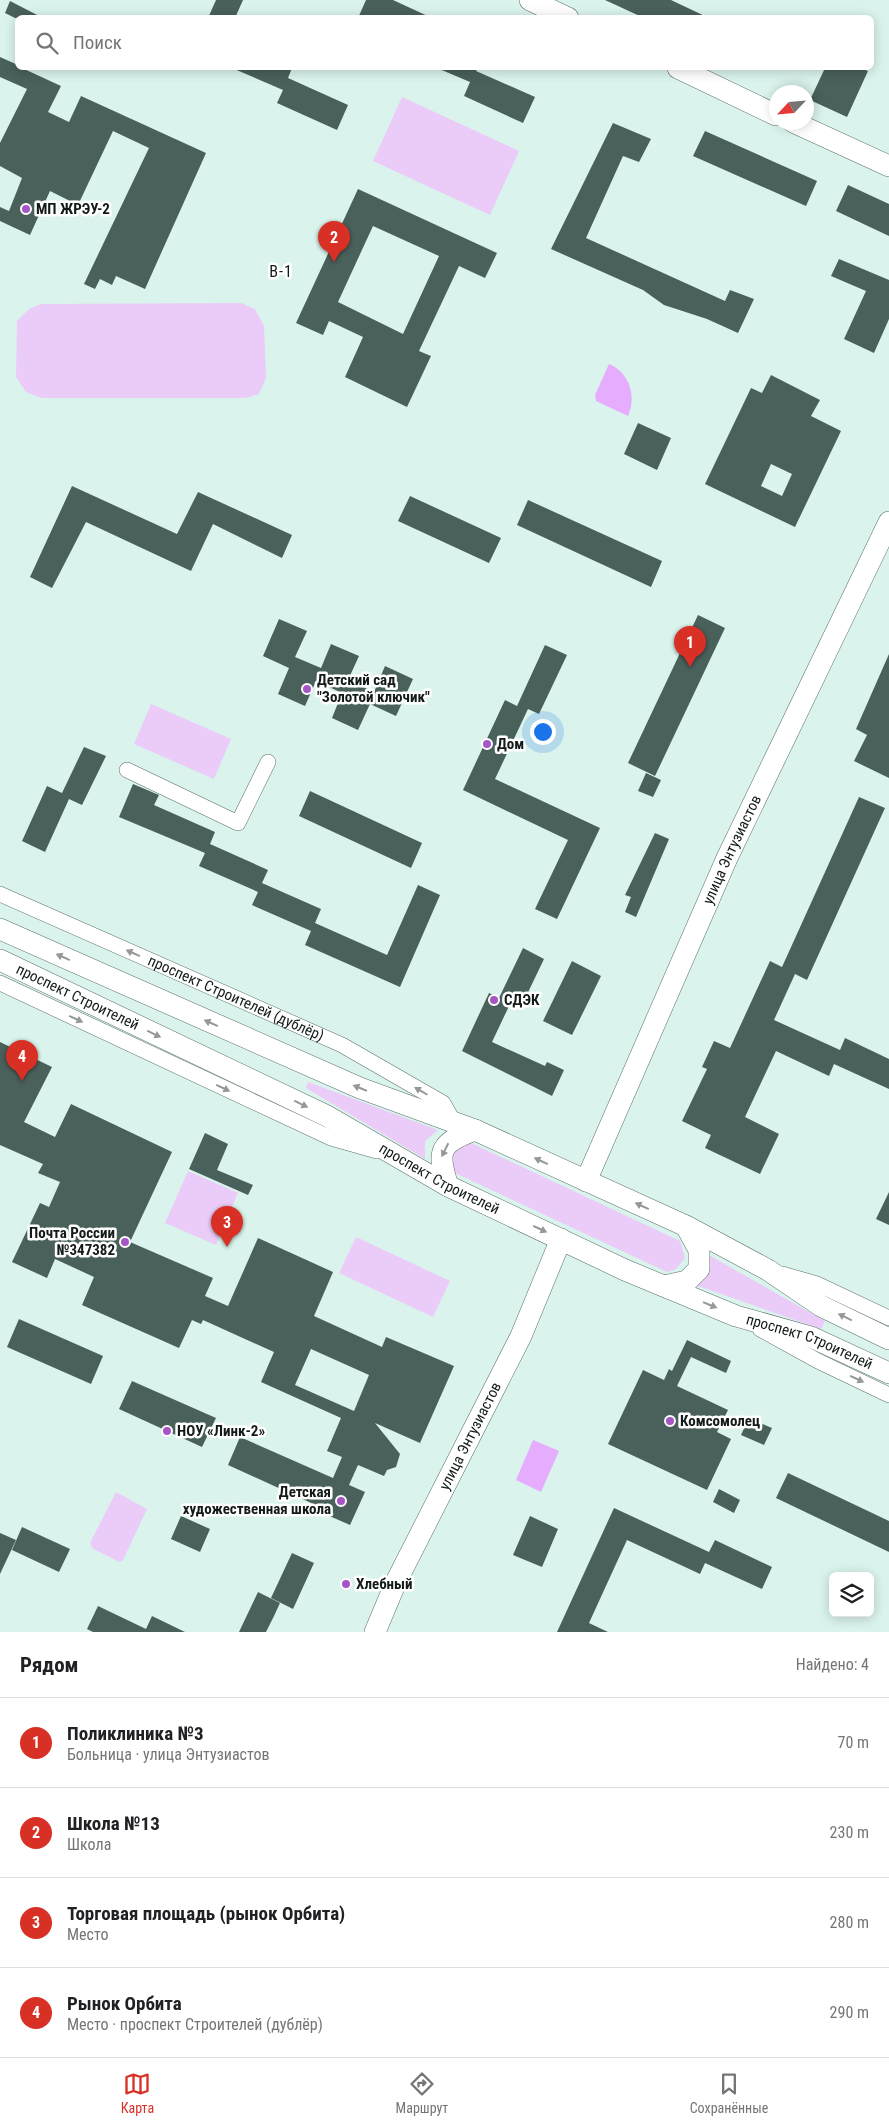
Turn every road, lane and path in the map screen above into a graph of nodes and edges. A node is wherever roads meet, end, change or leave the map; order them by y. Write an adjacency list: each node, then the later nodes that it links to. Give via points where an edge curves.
1 (530, 0): 2 (main road)
2 (562, 15)
3 (682, 70): 4 (main road)
4 (769, 112)
5 (810, 130): 6 (main road)
6 (889, 166)
7 (889, 522): 9 (main road, улица Энтузиастов)
8 (889, 544): 9 (main road)
9 (828, 658): 19 (main road, улица Энтузиастов, via 727,858)
10 (268, 762): 11 (street, via 238,823)
11 (127, 770)
12 (0, 894): 16 (street, проспект Строителей (дублёр), one-way to 12, via 443,1103 342,1045)
13 (0, 929): 16 (main road, проспект Строителей, one-way to 13, via 360,1088)
14 (0, 960): 18 (main road, проспект Строителей, one-way to 18, via 327,1116)
15 (0, 983): 18 (street, one-way to 18, via 331,1138)
16 (455, 1124): 17 (main road, проспект Строителей)
17 (476, 1130): 19 (main road, проспект Строителей, one-way to 17); 20 (main road, one-way to 20, via 453,1138 444,1148 440,1162)
18 (394, 1156): 20 (main road, проспект Строителей)
19 (591, 1183): 21 (main road, проспект Строителей, one-way to 19)
20 (448, 1186): 22 (main road, проспект Строителей, one-way to 22)
21 (686, 1226): 23 (main road, проспект Строителей); 24 (main road, via 699,1250 699,1269 687,1281)
22 (567, 1242): 24 (main road, проспект Строителей); 30 (main road, улица Энтузиастов, via 396,1582); 31 (main road, via 547,1301)
23 (768, 1270): 26 (street, via 817,1284); 27 (main road, проспект Строителей, one-way to 23, via 821,1306)
24 (664, 1286): 25 (main road, проспект Строителей, one-way to 25)
25 (736, 1316): 28 (main road, проспект Строителей, via 811,1337); 29 (street, one-way to 29, via 818,1361)
26 (889, 1318)
27 (889, 1339)
28 (889, 1374)
29 (889, 1394)
30 (375, 1632)
31 (388, 1632)

